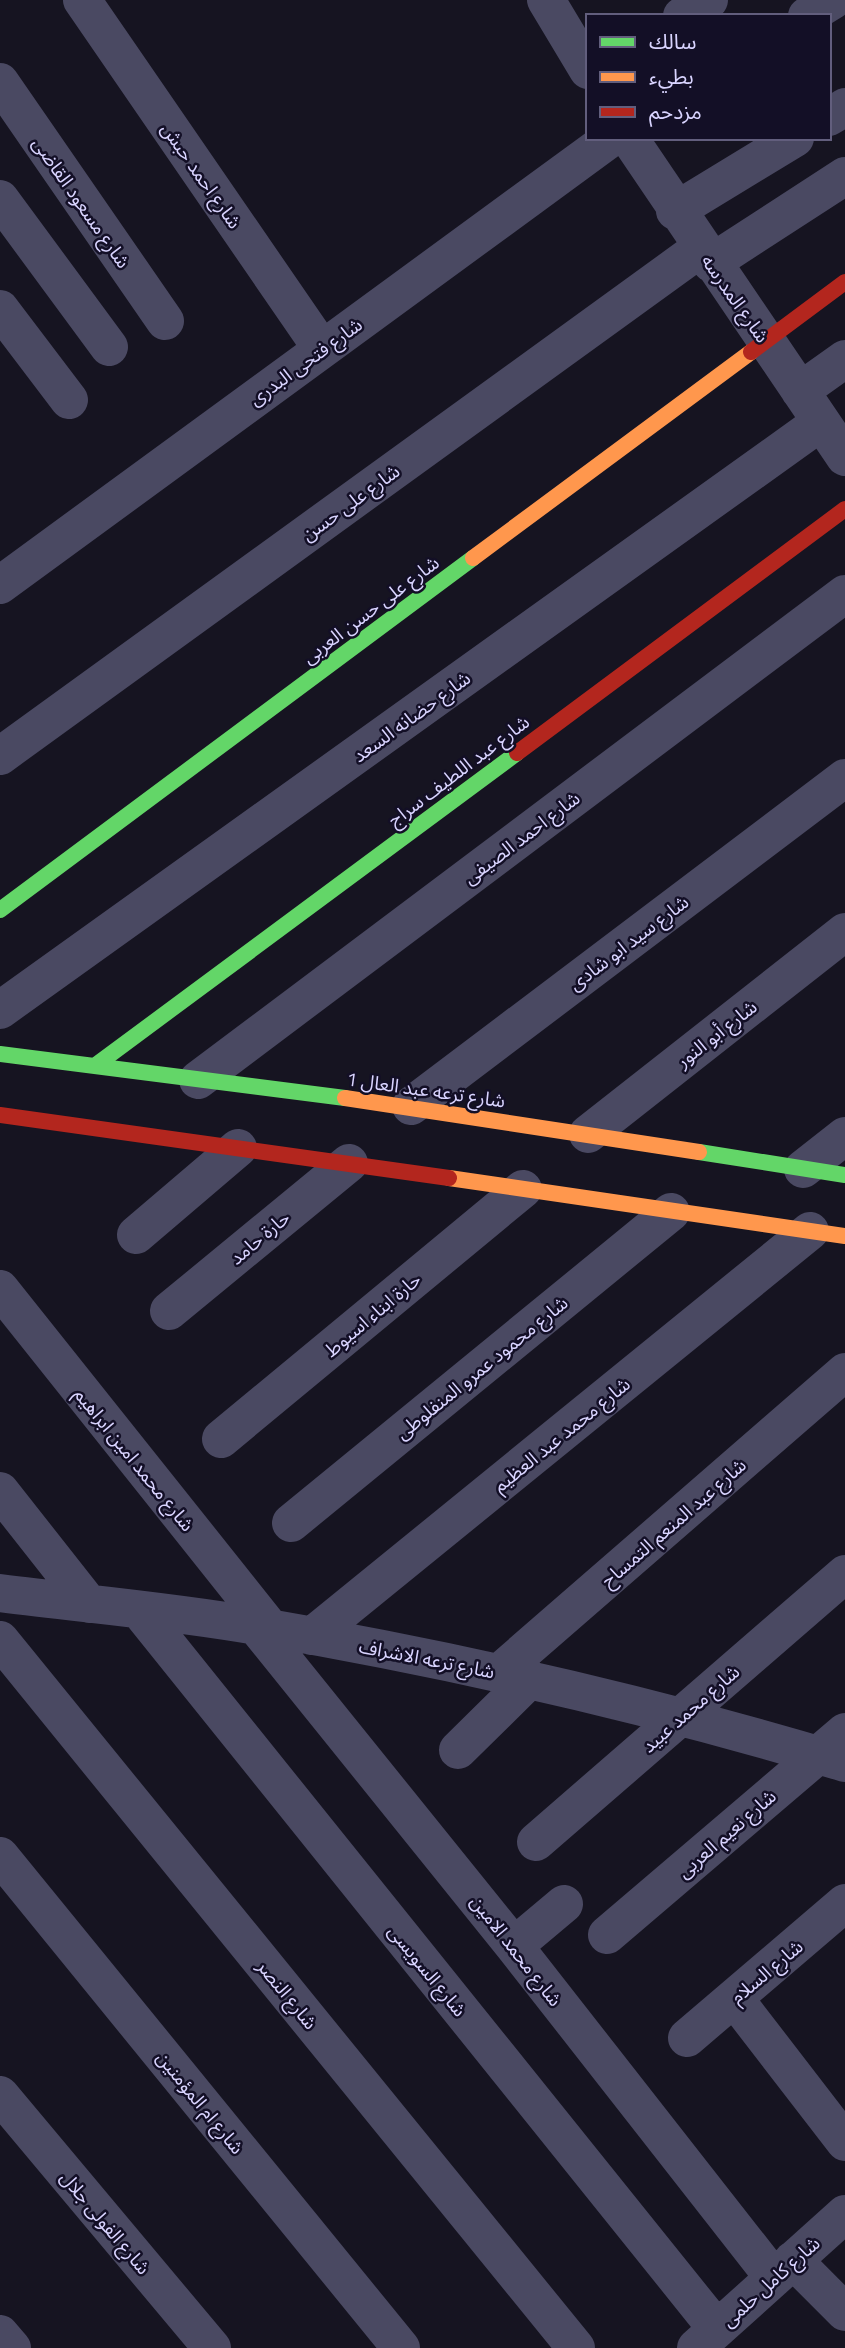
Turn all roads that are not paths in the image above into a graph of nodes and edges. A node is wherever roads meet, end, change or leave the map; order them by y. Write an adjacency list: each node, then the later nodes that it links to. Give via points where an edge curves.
1 (82, 0): 21 (street, شارع احمد حبش)
2 (709, 0): 5 (street)
3 (833, 0): 6 (street)
4 (557, 4): 7 (street)
5 (685, 14)
6 (810, 14)
7 (586, 66)
8 (0, 82): 18 (street, شارع مسعود القاضى)
9 (608, 140): 21 (street, شارع فتحى البدرى)
10 (630, 140): 14 (street, شارع المدرسه)
11 (792, 140): 14 (street)
12 (845, 176): 15 (street, شارع على حسن)
13 (0, 199): 20 (street)
14 (676, 211): 15 (street, شارع المدرسه)
15 (706, 256): 19 (street, شارع المدرسه); 30 (street, شارع على حسن)
16 (845, 282): 19 (street, شارع على حسن العربى)
17 (0, 309): 24 (street)
18 (165, 321)
19 (765, 341): 23 (street, شارع المدرسه); 32 (street, شارع على حسن العربى)
20 (109, 348)
21 (322, 349): 28 (street, شارع فتحى البدرى)
22 (845, 359): 23 (street)
23 (800, 391): 25 (street, شارع المدرسه)
24 (69, 400)
25 (821, 422): 26 (street, شارع المدرسه); 34 (street, شارع حضانه السعد)
26 (845, 457)
27 (845, 509): 36 (street, شارع عبد اللطيف سراج)
28 (0, 585)
29 (845, 594): 37 (street, شارع احمد الصيفى)
30 (0, 756)
31 (845, 778): 38 (street, شارع سيد ابو شادى)
32 (0, 910)
33 (845, 932): 40 (street, شارع أبو النور)
34 (0, 1010)
35 (0, 1054): 36 (street, شارع ترعه عبد العال 1)
36 (96, 1065): 37 (street, شارع ترعه عبد العال 1)
37 (198, 1080): 38 (street, شارع ترعه عبد العال 1)
38 (411, 1106): 40 (street, شارع ترعه عبد العال 1)
39 (0, 1115): 42 (street)
40 (588, 1134): 44 (street, شارع ترعه عبد العال 1)
41 (845, 1136): 44 (street)
42 (238, 1148): 43 (street); 49 (street)
43 (349, 1163): 46 (street); 51 (street, حارة حامد)
44 (803, 1169): 45 (street, شارع ترعه عبد العال 1)
45 (845, 1175)
46 (523, 1189): 47 (street); 53 (street, حارة ابناء اسيوط)
47 (671, 1212): 48 (street); 55 (street, شارع محمود عمرو المنفلوطى)
48 (827, 1233): 61 (street, شارع محمد عبد العظيم)
49 (136, 1235)
50 (0, 1289): 60 (street, شارع محمد امين ابراهيم)
51 (169, 1311)
52 (845, 1372): 63 (street, شارع عبد المنعم التمساح)
53 (220, 1438)
54 (0, 1491): 58 (street)
55 (291, 1522)
56 (845, 1574): 64 (street, شارع محمد عبيد)
57 (0, 1593): 58 (street, شارع ترعه الاشراف)
58 (89, 1604): 59 (street, شارع ترعه الاشراف)
59 (139, 1611): 60 (street, شارع ترعه الاشراف); 81 (street, شارع السويسى)
60 (263, 1627): 61 (street, شارع ترعه الاشراف); 72 (street, شارع محمد الامين)
61 (312, 1636): 63 (street, شارع ترعه الاشراف)
62 (0, 1640): 85 (street, شارع النصر)
63 (515, 1676): 64 (street, شارع ترعه الاشراف); 65 (street, شارع عبد المنعم التمساح)
64 (683, 1715): 66 (street, شارع ترعه الاشراف); 67 (street, شارع محمد عبيد)
65 (458, 1750)
66 (836, 1750): 71 (street, شارع نعيم العربى)
67 (536, 1842)
68 (0, 1856): 84 (street, شارع ام المؤمنين)
69 (845, 1903): 73 (street, شارع السلام)
70 (564, 1904): 72 (street)
71 (607, 1936)
72 (514, 1947): 78 (street, شارع محمد الامين)
73 (734, 1998): 74 (street, شارع السلام); 76 (street)
74 (687, 2038)
75 (0, 2095): 83 (street, شارع الفولى جلال)
76 (845, 2142)
77 (845, 2214): 78 (street, شارع كامل حلمى)
78 (784, 2269): 79 (street, شارع محمد الامين); 81 (street, شارع كامل حلمى)
79 (845, 2312)
80 (0, 2334): 82 (street)
81 (706, 2339)
82 (12, 2348)
83 (212, 2348)
84 (401, 2348)
85 (576, 2348)

